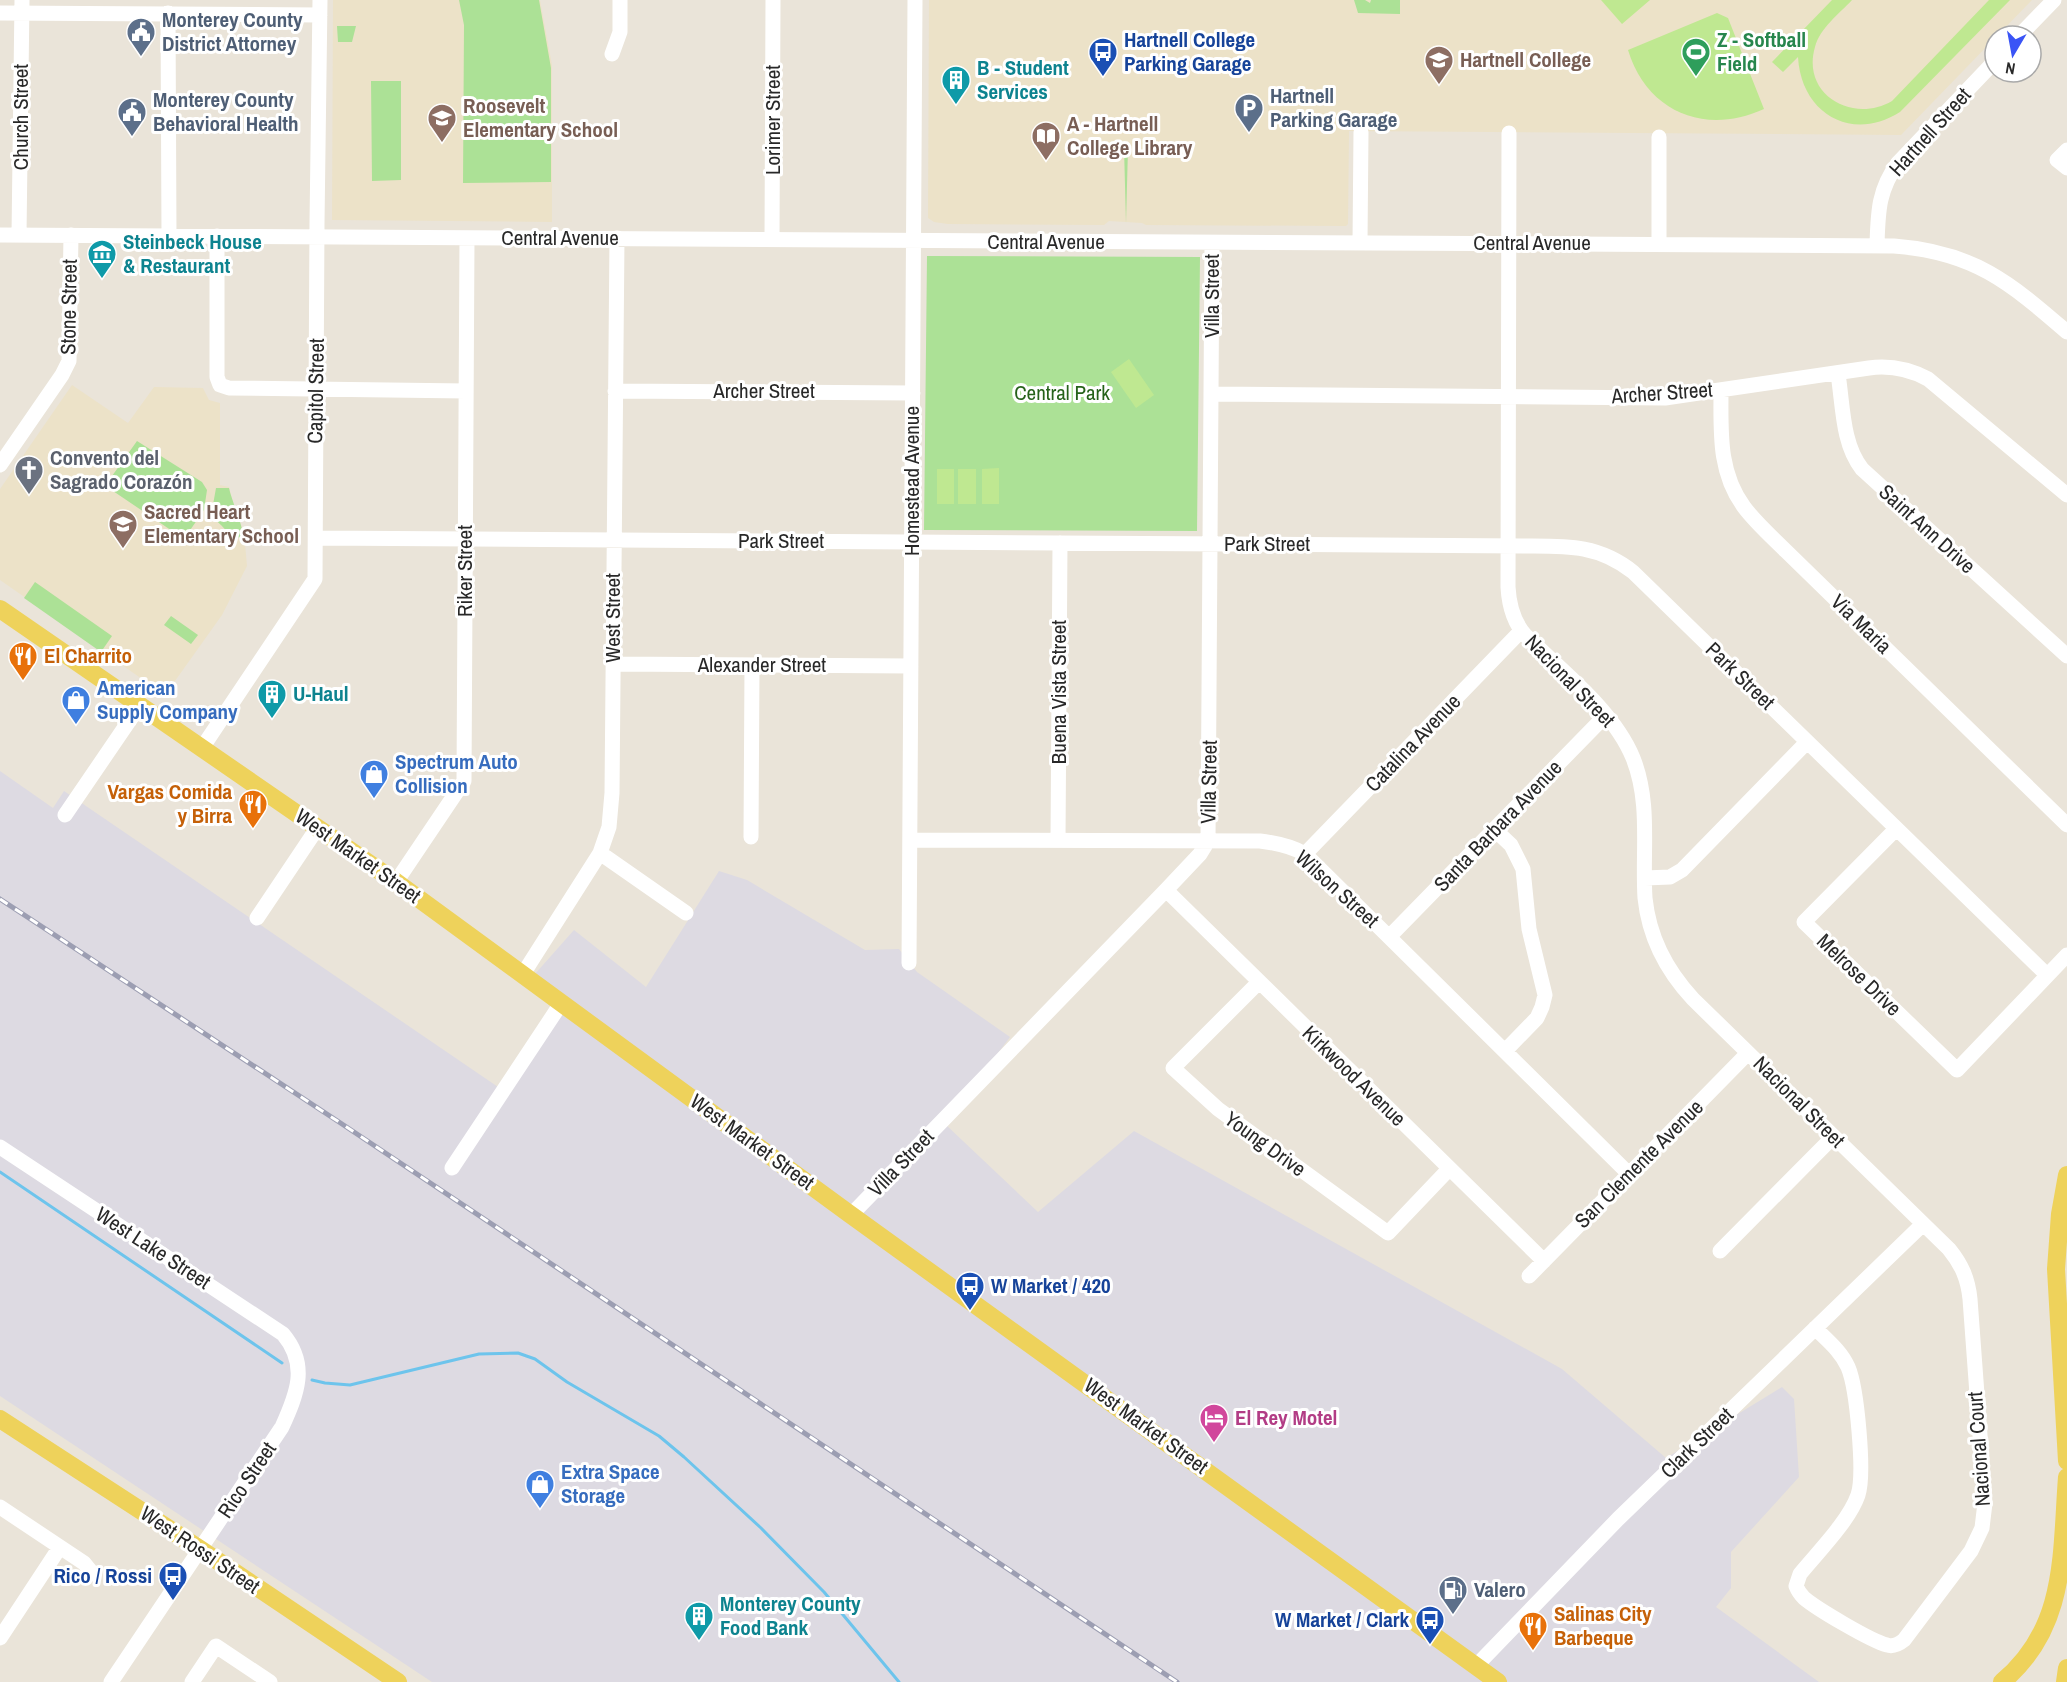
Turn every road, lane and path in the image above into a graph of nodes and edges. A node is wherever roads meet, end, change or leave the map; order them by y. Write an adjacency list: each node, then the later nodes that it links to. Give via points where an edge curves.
1 (620, 0): 10 (street, via 620,32)
2 (773, 0): 23 (street, Lorimer Street)
3 (915, 0): 24 (street, Homestead Avenue)
4 (2054, 0): 9 (street)
5 (22, 6): 7 (street); 8 (street); 16 (street, Church Street)
6 (320, 8): 8 (street); 20 (street, Capitol Street)
7 (0, 13)
8 (168, 13): 18 (street)
9 (2031, 24)
10 (612, 54)
11 (1983, 74): 29 (street, Hartnell Street, via 1889,175 1880,198)
12 (1361, 132): 25 (street)
13 (1509, 133): 27 (street, Nacional Street)
14 (1659, 137): 28 (street)
15 (0, 235): 16 (street, Central Avenue)
16 (19, 235): 17 (street, Central Avenue)
17 (71, 235): 18 (street, Central Avenue); 39 (street, Stone Street, via 69,361)
18 (169, 236): 19 (street, Central Avenue)
19 (217, 236): 20 (street, Central Avenue); 32 (street, via 220,385)
20 (317, 237): 22 (street, Central Avenue); 32 (street, Capitol Street)
21 (617, 238): 22 (street, Central Avenue); 23 (street, Central Avenue); 35 (street, West Street)
22 (467, 239): 34 (street, Riker Street)
23 (772, 239): 24 (street, Central Avenue)
24 (914, 241): 26 (street, Central Avenue); 36 (street, Homestead Avenue)
25 (1360, 242): 26 (street, Central Avenue); 27 (street, Central Avenue)
26 (1212, 243): 37 (street, Villa Street)
27 (1509, 243): 28 (street, Central Avenue); 38 (street, Nacional Street)
28 (1659, 244): 29 (street, Central Avenue)
29 (1877, 245): 30 (street, Central Avenue, via 1926,249 1976,264 2010,285)
30 (2067, 332)
31 (1838, 374): 33 (street, Archer Street); 40 (street, Archer Street, via 1889,367 1928,379); 50 (street, Saint Ann Drive, via 1849,443 1862,469)
32 (316, 389): 34 (street); 41 (street, Capitol Street)
33 (1721, 390): 38 (street, Archer Street, via 1665,398); 59 (street, Via Maria, via 1723,456 1729,480 1744,507)
34 (466, 391): 42 (street, Riker Street)
35 (615, 391): 36 (street, Archer Street); 43 (street, West Street)
36 (913, 393): 44 (street, Homestead Avenue)
37 (1212, 394): 38 (street, Archer Street); 46 (street, Villa Street)
38 (1509, 396): 47 (street, Nacional Street)
39 (0, 465)
40 (2066, 493)
41 (316, 538): 42 (street, Park Street); 57 (street, Capitol Street, via 315,579)
42 (465, 539): 43 (street, Park Street); 70 (street, Riker Street, via 464,781)
43 (614, 540): 44 (street, Park Street); 51 (street, West Street)
44 (912, 542): 45 (street, Park Street); 53 (street, Homestead Avenue)
45 (1060, 543): 46 (street, Park Street); 65 (street, Buena Vista Street)
46 (1210, 543): 47 (street, Park Street); 66 (street, Villa Street)
47 (1508, 545): 49 (street, Nacional Street, via 1508,597); 56 (street, Park Street, via 1580,547 1626,566)
48 (0, 609): 54 (main road, West Market Street)
49 (1521, 631): 55 (street, Nacional Street); 68 (street, Catalina Avenue)
50 (2067, 656)
51 (613, 664): 52 (street, Alexander Street); 67 (street, West Street, via 612,808)
52 (752, 665): 53 (street, Alexander Street); 63 (street)
53 (911, 666): 64 (street, Homestead Avenue)
54 (140, 705): 57 (main road, West Market Street); 58 (street)
55 (1606, 715): 61 (street, Santa Barbara Avenue); 69 (street, Nacional Street, via 1629,749 1640,780)
56 (1807, 742): 62 (street, Park Street); 69 (street, via 1682,870 1670,876)
57 (202, 748): 60 (main road, West Market Street)
58 (65, 815)
59 (2067, 825)
60 (318, 827): 70 (main road, West Market Street); 73 (street)
61 (1494, 829): 74 (street, Santa Barbara Avenue); 81 (street, via 1511,845 1523,869 1529,929 1545,995 1537,1018)
62 (1896, 829): 78 (street, Park Street); 78 (street, Melrose Drive, via 1804,922 1957,1070)
63 (751, 837)
64 (911, 840): 65 (street, Wilson Street); 76 (street, Homestead Avenue)
65 (1058, 840): 66 (street, Wilson Street)
66 (1208, 841): 68 (street, Wilson Street, via 1271,842); 71 (street, Villa Street)
67 (600, 853): 72 (street); 77 (street, West Street)
68 (1305, 854): 74 (street, Wilson Street)
69 (1645, 878): 82 (street, Nacional Street, via 1650,926 1668,968)
70 (396, 882): 77 (main road, West Market Street)
71 (1166, 890): 79 (street, Kirkwood Avenue); 89 (street, Villa Street)
72 (686, 913)
73 (257, 918)
74 (1389, 937): 81 (street, Wilson Street)
75 (2067, 955): 78 (street)
76 (909, 963)
77 (523, 974): 80 (main road, West Market Street)
78 (2047, 975)
79 (1259, 982): 86 (street, Kirkwood Avenue); 86 (street, Young Drive, via 1173,1068 1218,1109 1388,1233)
80 (562, 1002): 85 (street); 89 (main road, West Market Street)
81 (1505, 1052): 87 (street, Wilson Street)
82 (1748, 1053): 83 (street, Nacional Street); 87 (street, San Clemente Avenue)
83 (1833, 1137): 90 (street, Nacional Street); 91 (street)
84 (0, 1147): 95 (street, West Lake Street, via 283,1334 293,1346)
85 (452, 1168)
86 (1449, 1169): 92 (street, Kirkwood Avenue)
87 (1629, 1174): 92 (street, San Clemente Avenue)
88 (2067, 1175): 97 (main road, via 2056,1269)
89 (851, 1215): 104 (main road, West Market Street)
90 (1923, 1224): 94 (street, Clark Street); 94 (street, Nacional Court, via 1955,1256 1969,1285 1985,1511 1971,1551 1904,1640 1895,1645 1880,1642 1827,1613 1802,1596 1796,1586 1800,1574 1853,1506 1860,1487 1851,1377 1838,1352)
91 (1720, 1251)
92 (1544, 1261): 93 (street, San Clemente Avenue)
93 (1529, 1276)
94 (1815, 1328): 104 (street, Clark Street, via 1618,1519)
95 (296, 1358): 101 (street, Rico Street, via 299,1377 295,1399 282,1427)
96 (0, 1419): 101 (main road, West Rossi Street)
97 (2067, 1461)
98 (2067, 1477): 111 (main road, via 2052,1612 2026,1659)
99 (0, 1507): 100 (street)
100 (60, 1546): 102 (street); 103 (street)
101 (200, 1549): 106 (street, Rico Street); 109 (main road, West Rossi Street)
102 (93, 1574)
103 (0, 1638)
104 (1476, 1666): 110 (main road, West Market Street)
105 (2067, 1668): 112 (main road)
106 (111, 1682)
107 (192, 1682): 108 (street, via 216,1646)
108 (270, 1682)
109 (398, 1682)
110 (1498, 1682)
111 (2002, 1682)
112 (2065, 1682)

